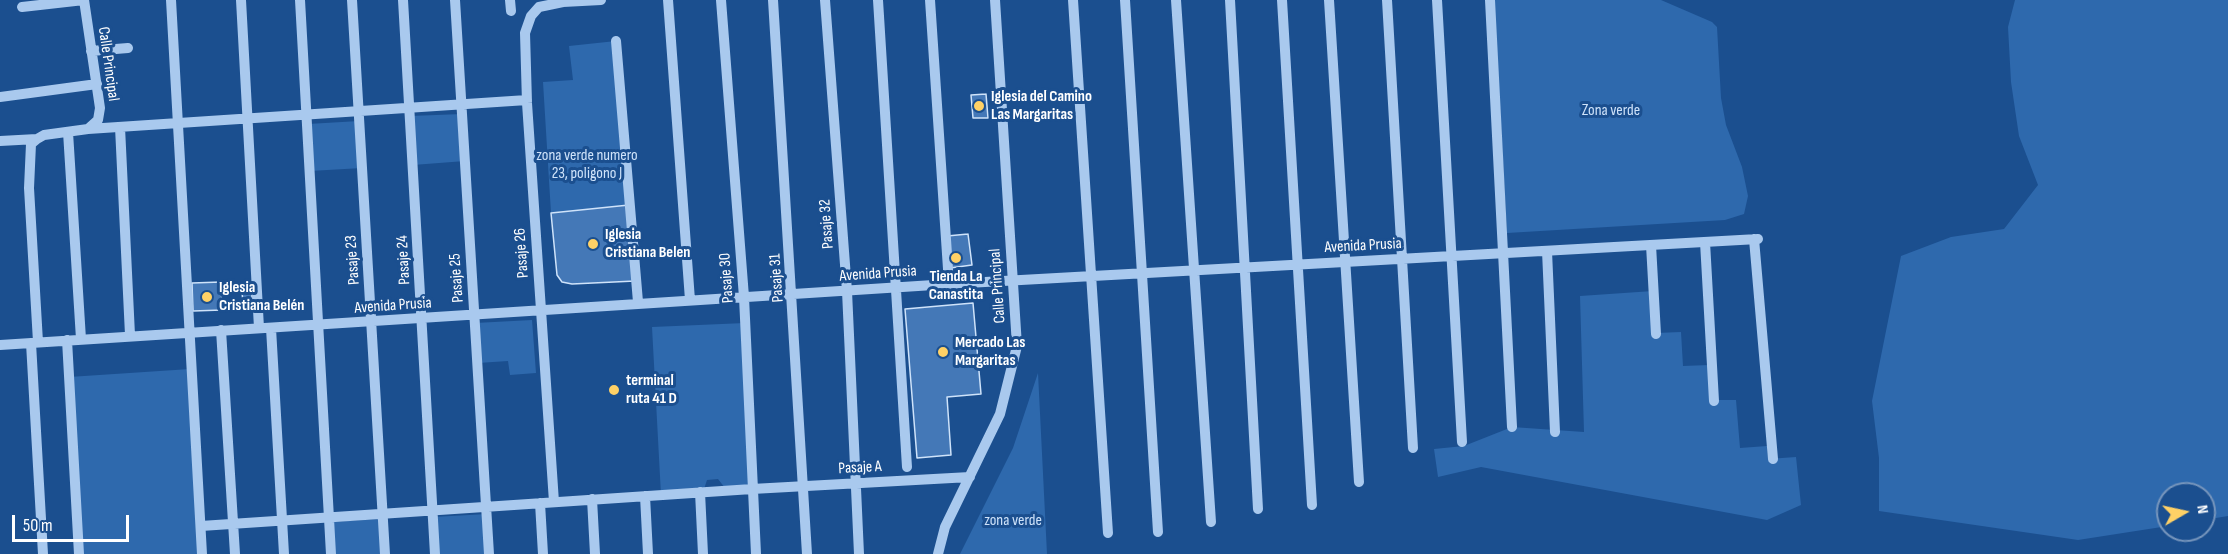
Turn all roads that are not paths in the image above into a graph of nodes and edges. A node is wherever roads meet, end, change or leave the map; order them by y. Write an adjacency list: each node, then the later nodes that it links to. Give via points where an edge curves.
1 (84, 0): 26 (street); 29 (street, Calle Principal)
2 (171, 0): 38 (street)
3 (241, 0): 37 (street)
4 (300, 0): 36 (street)
5 (351, 0): 35 (street, Pasaje 23)
6 (403, 0): 34 (street, Pasaje 24)
7 (455, 0): 33 (street, Pasaje 25)
8 (601, 0): 25 (street)
9 (668, 0): 62 (street)
10 (721, 0): 61 (street, Pasaje 30)
11 (773, 0): 60 (street, Pasaje 31)
12 (825, 0): 59 (street, Pasaje 32)
13 (878, 0): 58 (street)
14 (930, 0): 57 (street)
15 (995, 0): 56 (street, Calle Principal)
16 (1073, 0): 55 (street)
17 (1125, 0): 54 (street)
18 (1176, 0): 53 (street)
19 (1230, 0): 52 (street)
20 (1282, 0): 51 (street)
21 (1329, 0): 50 (street)
22 (1387, 0): 49 (street)
23 (1437, 0): 48 (street)
24 (1490, 0): 47 (street)
25 (563, 1): 32 (street, Pasaje 26, via 539,7 531,16 525,33)
26 (22, 7)
27 (616, 41): 63 (street)
28 (128, 48): 29 (street)
29 (92, 51): 30 (street, Calle Principal)
30 (97, 84): 31 (street); 40 (street, Calle Principal, via 98,120)
31 (0, 97)
32 (527, 100): 33 (street); 64 (street, Pasaje 26)
33 (461, 104): 34 (street); 65 (street, Pasaje 25)
34 (410, 108): 35 (street); 66 (street, Pasaje 24)
35 (358, 111): 36 (street); 67 (street, Pasaje 23)
36 (307, 114): 37 (street); 68 (street)
37 (248, 118): 38 (street); 69 (street)
38 (178, 123): 39 (street); 72 (street)
39 (120, 127): 40 (street); 74 (street)
40 (88, 129): 41 (street)
41 (68, 132): 42 (street); 75 (street)
42 (38, 139): 43 (street); 77 (street, via 31,144 29,188)
43 (0, 141)
44 (1705, 242): 45 (street, Avenida Prusia); 79 (street); 84 (street, Avenida Prusia, via 1756,239)
45 (1651, 245): 46 (street, Avenida Prusia); 73 (street)
46 (1547, 251): 47 (street, Avenida Prusia); 81 (street)
47 (1504, 253): 48 (street, Avenida Prusia); 80 (street)
48 (1452, 256): 49 (street, Avenida Prusia); 82 (street)
49 (1404, 259): 50 (street, Avenida Prusia); 83 (street)
50 (1346, 262): 51 (street, Avenida Prusia); 87 (street)
51 (1299, 265): 52 (street, Avenida Prusia); 96 (street)
52 (1245, 268): 53 (street, Avenida Prusia); 98 (street)
53 (1195, 270): 54 (street, Avenida Prusia); 103 (street)
54 (1143, 273): 55 (street, Avenida Prusia); 106 (street)
55 (1092, 276): 56 (street, Avenida Prusia); 107 (street)
56 (1012, 280): 57 (street, Avenida Prusia); 86 (street, Calle Principal, via 1017,346 1000,414)
57 (949, 284): 58 (street, Avenida Prusia)
58 (897, 287): 59 (street, Avenida Prusia); 85 (street)
59 (847, 291): 60 (street, Avenida Prusia); 88 (street, Pasaje 32)
60 (793, 294): 61 (street, Avenida Prusia); 89 (street, Pasaje 31)
61 (744, 297): 62 (street, Avenida Prusia); 90 (street, Pasaje 30)
62 (690, 300): 63 (street, Avenida Prusia)
63 (638, 302): 64 (street, Avenida Prusia)
64 (541, 310): 65 (street, Avenida Prusia); 94 (street, Pasaje 26)
65 (475, 315): 66 (street, Avenida Prusia); 97 (street, Pasaje 25)
66 (422, 318): 67 (street, Avenida Prusia); 99 (street, Pasaje 24)
67 (372, 322): 68 (street, Avenida Prusia); 100 (street, Pasaje 23)
68 (319, 326): 70 (street, Avenida Prusia); 101 (street)
69 (259, 328): 70 (street, Avenida Prusia); 71 (street, Avenida Prusia)
70 (271, 328): 102 (street)
71 (221, 330): 72 (street, Avenida Prusia); 104 (street)
72 (189, 331): 74 (street, Avenida Prusia); 105 (street)
73 (1656, 334)
74 (130, 335): 75 (street, Avenida Prusia)
75 (81, 339): 76 (street, Avenida Prusia)
76 (67, 340): 77 (street, Avenida Prusia); 109 (street)
77 (35, 342): 78 (street, Avenida Prusia); 108 (street)
78 (0, 345)
79 (1714, 401)
80 (1512, 427)
81 (1556, 432)
82 (1462, 442)
83 (1413, 448)
84 (1773, 459)
85 (907, 467)
86 (970, 477): 88 (street, Pasaje A); 124 (street, Calle Principal, via 945,527)
87 (1359, 482)
88 (855, 483): 89 (street, Pasaje A); 123 (street, Pasaje 32)
89 (803, 486): 90 (street, Pasaje A); 122 (street, Pasaje 31)
90 (752, 489): 91 (street, Pasaje A); 121 (street, Pasaje 30)
91 (700, 492): 92 (street, Pasaje A); 120 (street)
92 (645, 496): 93 (street, Pasaje A); 119 (street)
93 (592, 499): 94 (street, Pasaje A); 118 (street)
94 (554, 502): 95 (street, Pasaje A)
95 (540, 503): 97 (street, Pasaje A); 117 (street)
96 (1312, 505)
97 (486, 506): 99 (street, Pasaje A); 116 (street, Pasaje 25)
98 (1258, 509)
99 (433, 510): 100 (street, Pasaje A); 115 (street, Pasaje 24)
100 (383, 513): 101 (street, Pasaje A); 114 (street, Pasaje 23)
101 (330, 517): 102 (street, Pasaje A); 113 (street)
102 (282, 520): 104 (street, Pasaje A); 112 (street)
103 (1211, 522)
104 (233, 524): 105 (street, Pasaje A); 111 (street)
105 (201, 526): 110 (street)
106 (1158, 532)
107 (1108, 533)
108 (43, 554)
109 (79, 554)
110 (202, 554)
111 (235, 554)
112 (284, 554)
113 (331, 554)
114 (385, 554)
115 (435, 554)
116 (489, 554)
117 (543, 554)
118 (595, 554)
119 (648, 554)
120 (704, 554)
121 (756, 554)
122 (807, 554)
123 (859, 554)
124 (938, 554)

